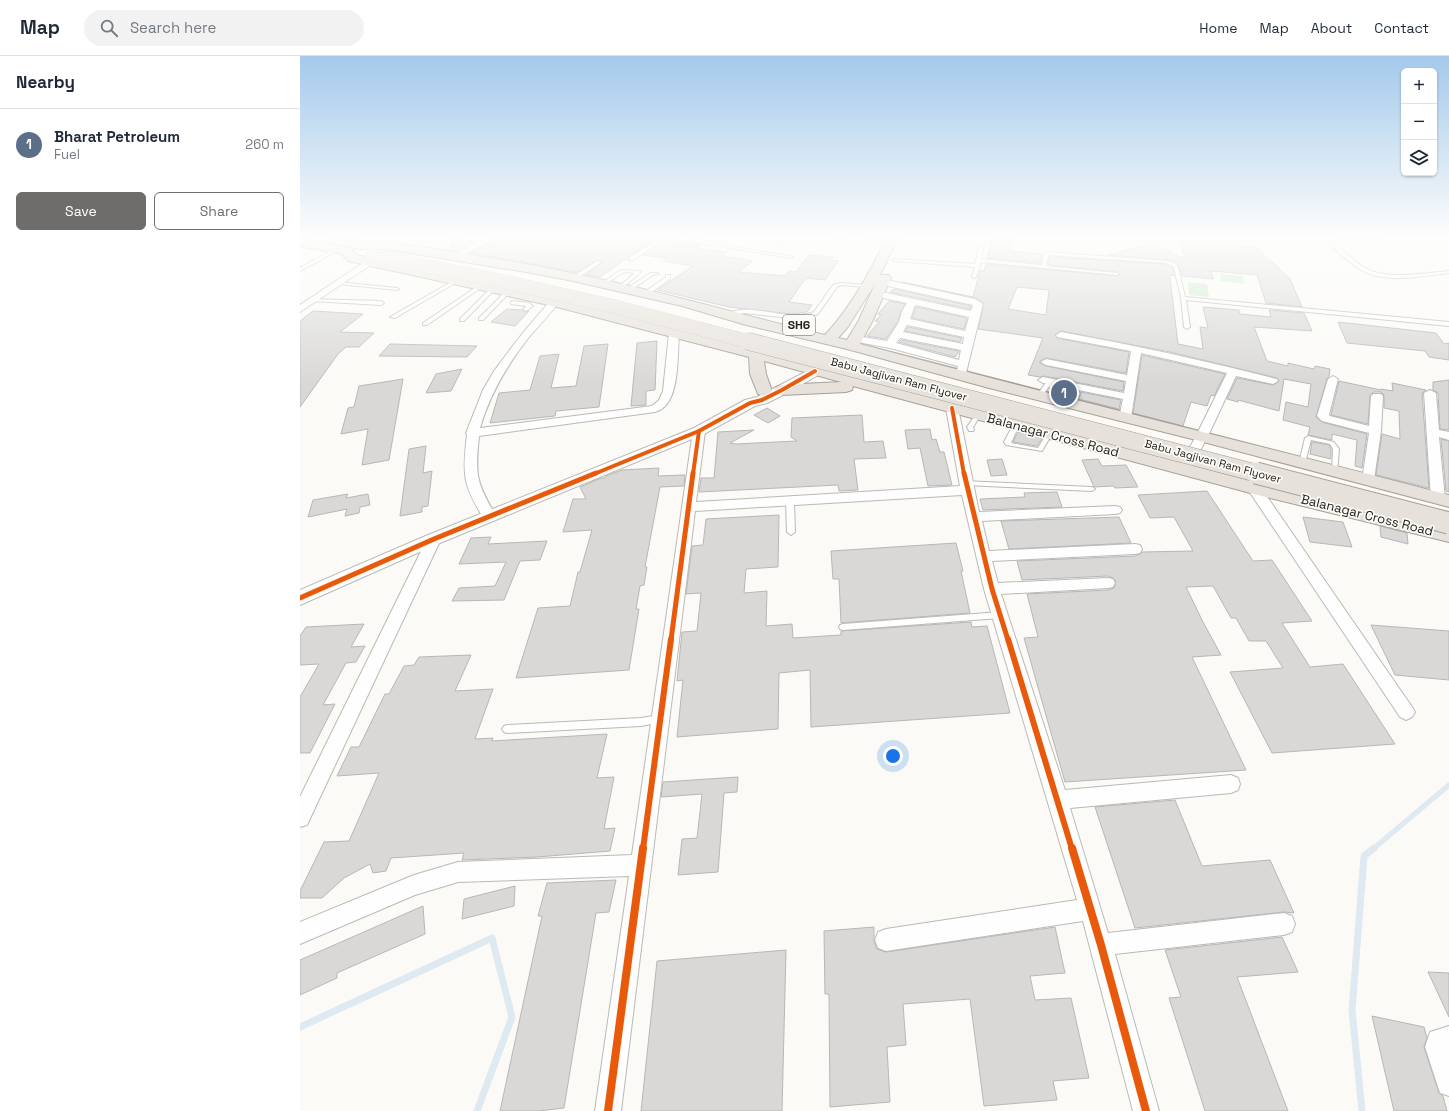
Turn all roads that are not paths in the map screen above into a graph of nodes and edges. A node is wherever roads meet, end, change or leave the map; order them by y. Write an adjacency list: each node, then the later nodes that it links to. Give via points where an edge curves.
1 (335, 285): 23 (street)
2 (361, 285): 18 (lane)
3 (449, 285): 35 (lane)
4 (472, 285): 17 (main road, Balanagar Cross Road)
5 (506, 285): 90 (main road, Babu Jagjivan Ram Flyover, bridge, via 612,306)
6 (557, 285): 85 (main road, Babu Jagjivan Ram Flyover, via 822,347 1114,424)
7 (607, 285): 19 (main road)
8 (627, 285): 19 (lane)
9 (630, 285): 19 (lane)
10 (656, 285): 20 (lane)
11 (837, 285): 33 (lane, via 816,313 804,316 744,311)
12 (856, 285): 16 (lane)
13 (881, 285): 21 (main road)
14 (897, 285): 31 (street, via 975,302 978,306)
15 (1180, 285): 22 (lane)
16 (866, 286): 36 (main road, SH6)
17 (487, 288): 24 (main road, Balanagar Cross Road); 38 (lane); 40 (lane)
18 (397, 289)
19 (623, 289): 20 (main road)
20 (644, 293): 28 (main road); 32 (main road, via 630,305)
21 (877, 294): 25 (street); 49 (main road)
22 (1183, 298): 41 (lane); 43 (lane)
23 (312, 300): 27 (lane); 29 (street)
24 (513, 300): 26 (main road, Balanagar Cross Road); 30 (lane, via 530,306); 37 (lane)
25 (913, 301): 31 (street); 34 (street)
26 (554, 302): 32 (main road, Balanagar Cross Road); 74 (street, via 509,355 485,396)
27 (381, 303)
28 (686, 303): 33 (main road); 42 (main road, via 672,305 658,312)
29 (300, 309)
30 (526, 309)
31 (974, 314): 44 (street)
32 (603, 315): 42 (main road, Balanagar Cross Road)
33 (728, 315): 39 (main road)
34 (906, 316): 44 (street); 46 (street)
35 (392, 317)
36 (846, 317): 39 (main road, SH6, via 806,325); 48 (main road, SH6)
37 (481, 319)
38 (462, 320)
39 (751, 322): 48 (main road)
40 (425, 324)
41 (1449, 324)
42 (644, 325): 45 (main road, Balanagar Cross Road)
43 (1187, 327)
44 (970, 331): 51 (street)
45 (674, 333): 53 (main road, Balanagar Cross Road); 74 (street, via 669,391 664,402 655,409)
46 (897, 334): 50 (street); 51 (street)
47 (1061, 335): 52 (street)
48 (829, 340): 49 (main road)
49 (854, 342): 50 (street); 56 (main road)
50 (890, 346): 56 (street)
51 (966, 348): 56 (street)
52 (1137, 349): 57 (street); 58 (street)
53 (756, 354): 55 (main road, Balanagar Cross Road); 64 (main road, via 758,374)
54 (1046, 362): 58 (street)
55 (806, 368): 61 (main road, Balanagar Cross Road); 63 (street); 64 (street)
56 (962, 370): 62 (main road)
57 (1233, 371): 60 (street); 75 (street)
58 (1132, 379): 67 (street)
59 (1333, 379): 72 (street, via 1323,416 1326,419)
60 (1273, 381)
61 (878, 388): 63 (main road); 69 (main road, Balanagar Cross Road)
62 (1041, 389): 67 (street); 70 (main road, via 1072,402)
63 (782, 390): 68 (street)
64 (764, 391): 68 (street)
65 (1430, 393): 73 (street)
66 (1377, 396): 72 (street)
67 (1129, 397): 70 (street)
68 (750, 403): 71 (street)
69 (952, 408): 78 (main road, Balanagar Cross Road, via 975,423 1049,434); 81 (street)
70 (1125, 418): 75 (main road)
71 (699, 431): 86 (street); 88 (street)
72 (1375, 431): 80 (street)
73 (1433, 432): 76 (street); 85 (street)
74 (472, 433): 88 (street, via 470,472 477,495)
75 (1202, 436): 77 (main road); 78 (street)
76 (1449, 436)
77 (1302, 463): 79 (main road); 79 (lane, via 1308,438 1332,443 1336,449)
78 (1184, 469): 82 (main road, Balanagar Cross Road)
79 (1335, 472): 80 (main road)
80 (1368, 480): 85 (main road)
81 (967, 487): 83 (lane); 84 (street); 89 (street)
82 (1254, 488): 91 (main road, Balanagar Cross Road); 103 (street)
83 (1092, 489)
84 (790, 501): 86 (street); 92 (lane)
85 (1445, 503)
86 (688, 507): 104 (street)
87 (1115, 510): 89 (street)
88 (489, 516): 94 (street)
89 (975, 517): 97 (street)
90 (1449, 523)
91 (1426, 529): 93 (main road, Balanagar Cross Road); 95 (main road)
92 (791, 532)
93 (1449, 535)
94 (434, 539): 100 (street); 108 (street)
95 (1449, 546)
96 (1135, 549): 97 (street)
97 (984, 556): 99 (street)
98 (1108, 583): 99 (street)
99 (992, 589): 101 (street)
100 (300, 598)
101 (1000, 615): 102 (lane); 107 (street)
102 (843, 626)
103 (1406, 712)
104 (659, 719): 105 (lane); 109 (street)
105 (508, 729)
106 (1231, 784): 107 (street)
107 (1058, 800): 110 (street)
108 (300, 818)
109 (640, 865): 112 (street, via 458,872 414,885); 117 (street)
110 (1090, 909): 113 (street); 114 (street)
111 (1284, 924): 114 (street)
112 (300, 933)
113 (886, 940)
114 (1101, 945): 118 (street)
115 (1449, 1038): 116 (street, via 1439,1041 1437,1048)
116 (1449, 1084)
117 (608, 1111)
118 (1146, 1111)

